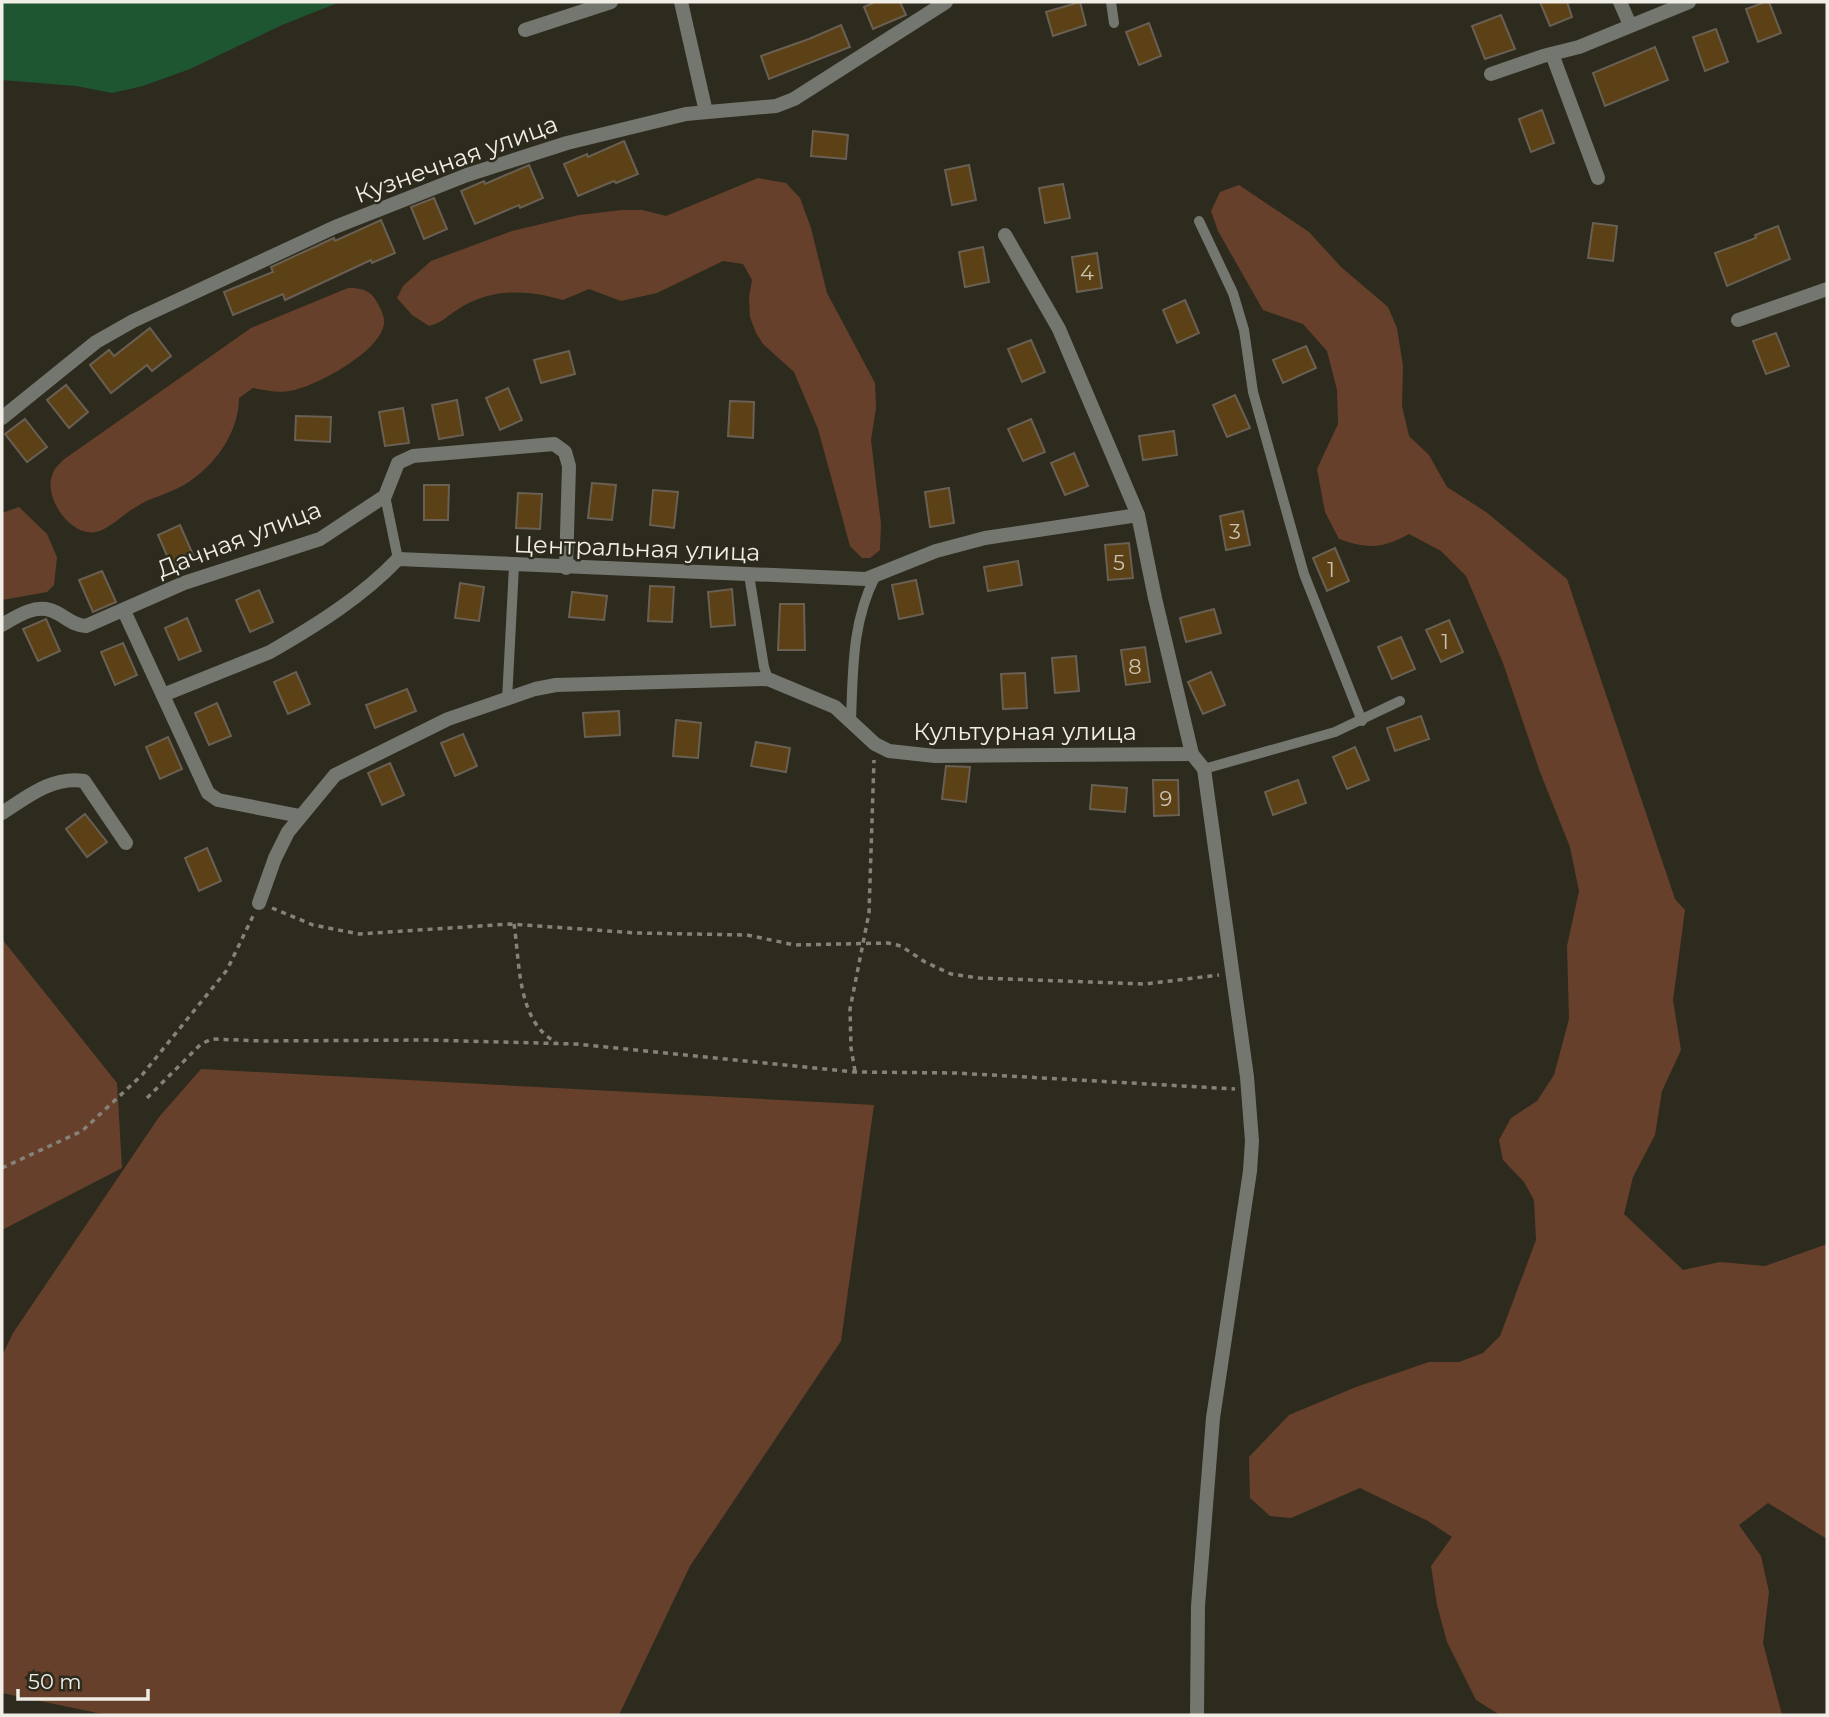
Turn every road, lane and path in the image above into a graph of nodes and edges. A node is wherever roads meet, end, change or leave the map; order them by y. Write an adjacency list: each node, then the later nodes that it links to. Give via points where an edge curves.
1 (611, 2): 9 (street)
2 (681, 2): 12 (street)
3 (946, 2): 12 (street, Кузнечная улица, via 794,99 776,106)
4 (1111, 2): 7 (lane)
5 (1620, 2): 8 (street)
6 (1689, 2): 8 (street)
7 (1114, 23)
8 (1630, 25): 10 (street)
9 (525, 30)
10 (1552, 54): 11 (street); 13 (street)
11 (1491, 74)
12 (706, 112): 18 (street, Кузнечная улица, via 567,143 467,175 335,227 96,342)
13 (1598, 178)
14 (1199, 221): 33 (lane, via 1233,293 1253,391 1304,575)
15 (1005, 235): 20 (street, via 1059,329)
16 (1827, 289): 17 (street)
17 (1738, 320)
18 (2, 418)
19 (385, 496): 21 (lane); 23 (street, via 398,463 405,458 554,444 565,452 569,466); 26 (street, Дачная улица, via 320,539 184,583)
20 (1139, 515): 25 (street, Центральная улица, via 985,538 936,551); 35 (street)
21 (398, 559): 22 (street, Центральная улица); 29 (street, via 356,596 278,648)
22 (514, 566): 23 (street, Центральная улица); 30 (lane)
23 (566, 568): 24 (street, Центральная улица)
24 (749, 575): 25 (street, Центральная улица); 28 (lane)
25 (875, 577): 32 (lane, via 855,638)
26 (124, 611): 27 (street, Дачная улица, via 86,626 49,609 27,610); 29 (street)
27 (2, 625)
28 (768, 679): 30 (street, Культурная улица, via 556,685); 32 (street, Культурная улица, via 822,701)
29 (163, 695): 38 (street, via 208,793 218,800)
30 (507, 700): 38 (street, Культурная улица, via 448,719 335,775)
31 (1400, 701): 33 (lane)
32 (851, 720): 34 (street, Культурная улица)
33 (1362, 721): 36 (lane)
34 (875, 744): 35 (street, Культурная улица, via 889,751 935,756); 42 (path)
35 (1192, 754): 36 (street)
36 (1204, 769): 43 (street)
37 (2, 813): 39 (street, via 53,783 83,781)
38 (300, 816): 40 (street, Культурная улица, via 275,858)
39 (126, 842)
40 (259, 903): 41 (path, via 313,925 359,934); 48 (path, via 227,970 142,1075 82,1131)
41 (514, 924): 42 (path, via 747,935 795,945); 44 (path, via 523,998 544,1036)
42 (864, 944): 43 (path, via 901,946 951,974 979,978 1145,984); 45 (path, via 850,1009)
43 (1233, 973): 46 (street)
44 (558, 1043): 45 (path); 47 (path, via 212,1039 201,1044)
45 (855, 1072): 46 (path, via 956,1073)
46 (1247, 1090): 49 (street, via 1251,1171 1213,1418 1198,1606)
47 (147, 1098)
48 (2, 1168)
49 (1197, 1715)

